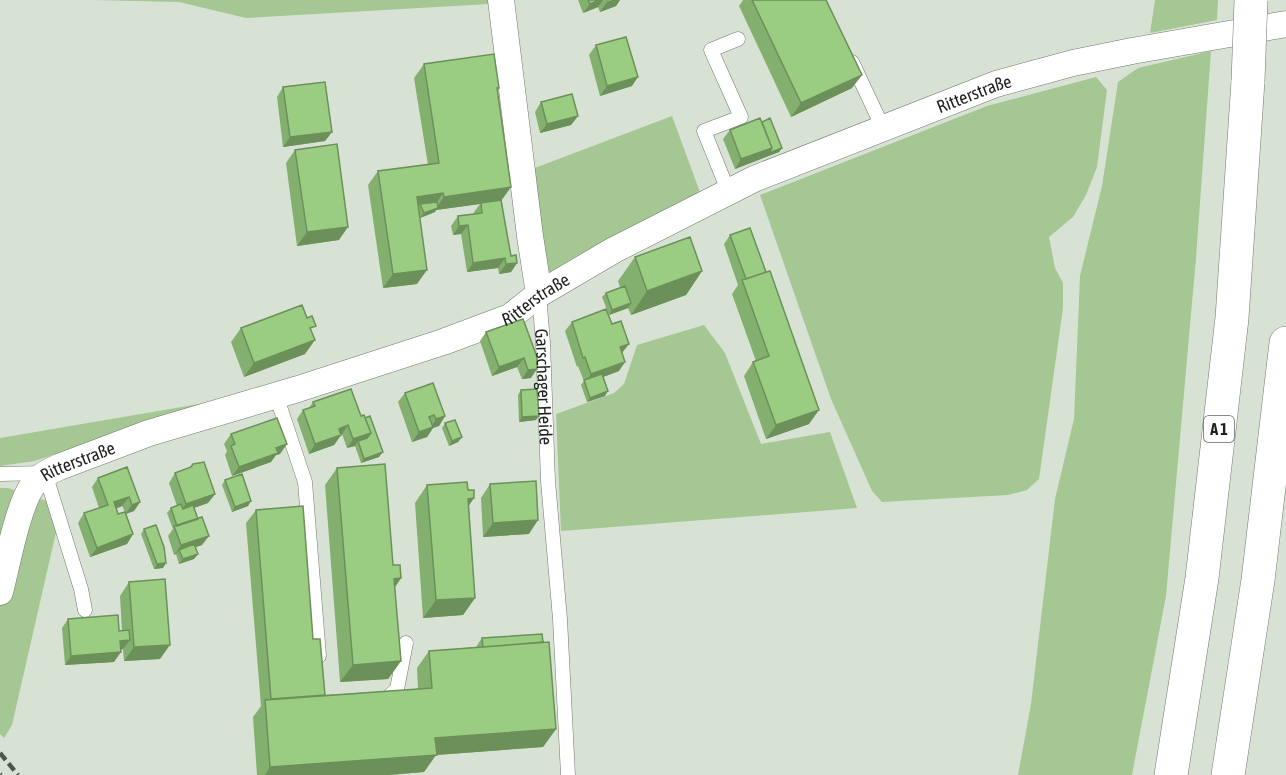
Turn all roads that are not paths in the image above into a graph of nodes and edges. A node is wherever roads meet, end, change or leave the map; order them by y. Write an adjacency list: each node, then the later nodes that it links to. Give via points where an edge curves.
1 (501, 0): 8 (street, Garschager Heide)
2 (1251, 0): 19 (highway, A 1, bridge, via 1232,318 1203,578)
3 (1286, 24): 6 (street, Ritterstraße, via 1073,63 996,84)
4 (738, 39): 7 (lane, via 711,50 741,117 704,131)
5 (848, 52): 6 (lane)
6 (883, 128): 7 (street, Ritterstraße, via 754,179)
7 (729, 193): 8 (street, Ritterstraße, via 614,250)
8 (539, 294): 10 (street, Ritterstraße, via 499,321); 18 (lane, Garschager Heide)
9 (1286, 343): 20 (highway, via 1258,580)
10 (276, 396): 11 (street, Ritterstraße, via 149,433); 16 (lane, via 305,482)
11 (45, 473): 12 (lane); 13 (street, Ritterstraße, via 34,482 23,506); 14 (lane)
12 (0, 474)
13 (0, 592)
14 (85, 610)
15 (406, 644): 17 (lane, via 397,689 388,699)
16 (321, 671)
17 (375, 703)
18 (568, 775)
19 (1171, 775)
20 (1228, 775)

